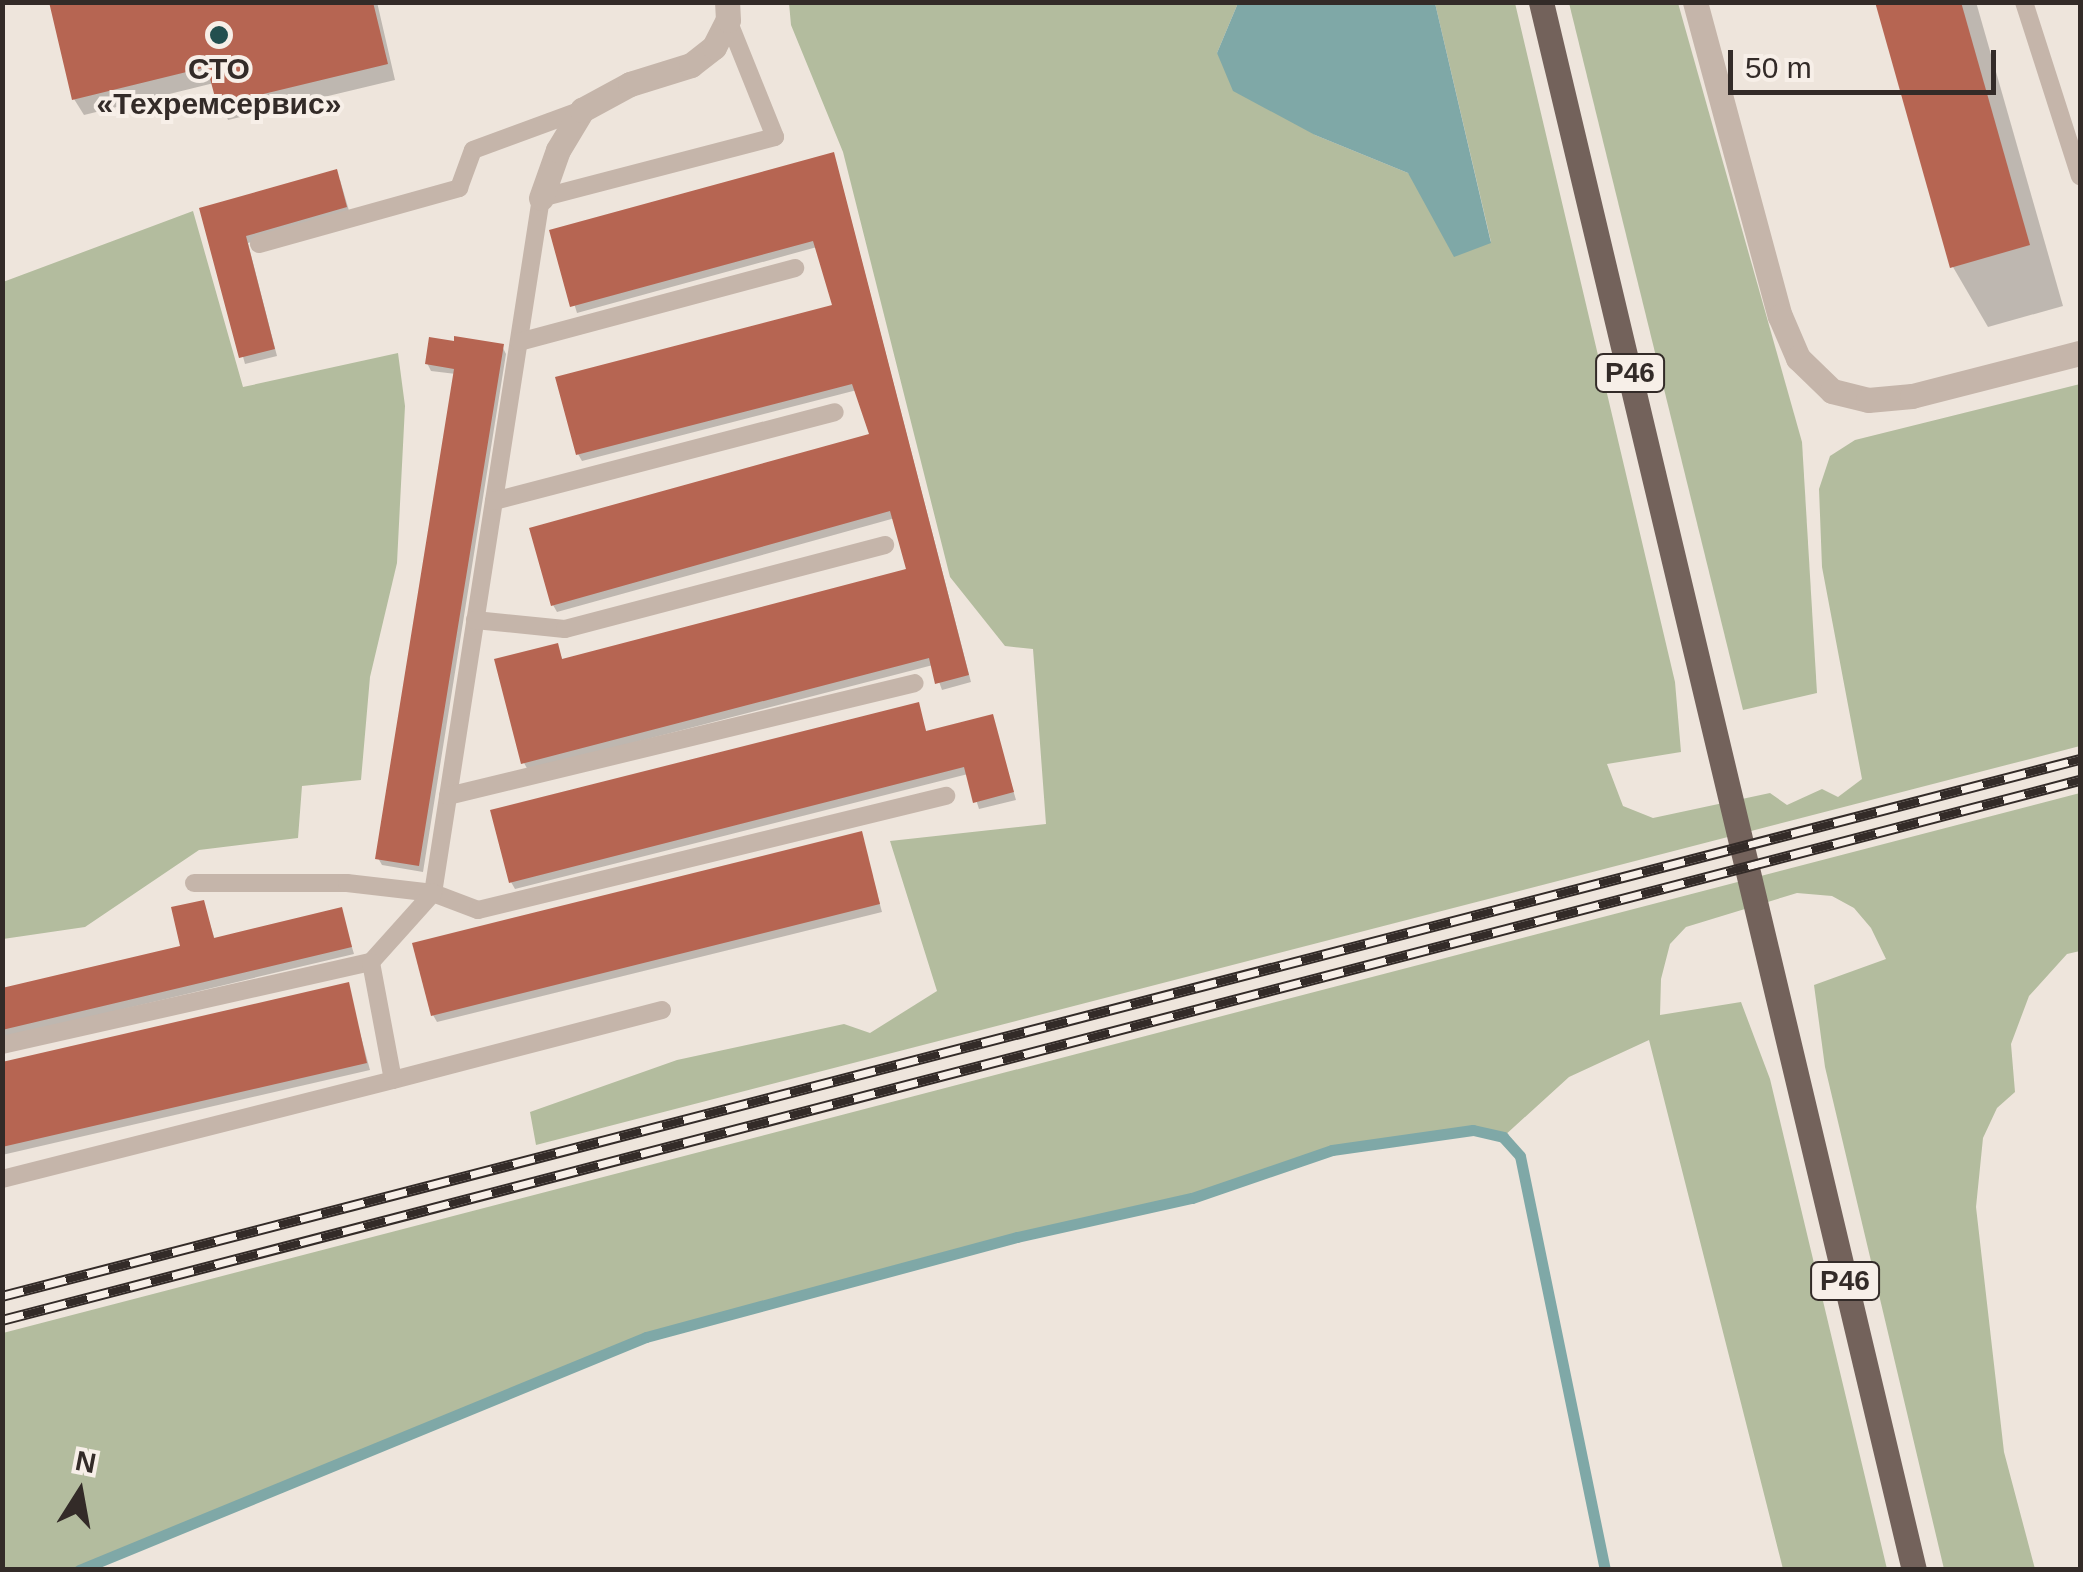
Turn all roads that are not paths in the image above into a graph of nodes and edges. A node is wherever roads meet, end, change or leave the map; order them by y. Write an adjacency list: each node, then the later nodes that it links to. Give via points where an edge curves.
1 (1541, 2): 26 (main road, Р46)
2 (1695, 2): 11 (street, via 1780,316 1798,358 1832,391 1868,400 1912,396)
3 (2024, 2): 6 (lane)
4 (727, 11): 5 (street, via 714,47 691,65 630,84); 7 (lane, via 776,137)
5 (582, 110): 7 (street); 8 (lane, via 473,150 459,188)
6 (2080, 176)
7 (541, 198): 10 (lane)
8 (259, 244)
9 (794, 268): 10 (lane)
10 (518, 342): 13 (lane)
11 (2080, 353)
12 (835, 412): 13 (lane)
13 (494, 501): 15 (lane)
14 (884, 545): 15 (lane, via 565,629)
15 (475, 620): 17 (lane)
16 (915, 683): 17 (lane)
17 (448, 796): 20 (lane)
18 (946, 796): 20 (lane, via 478,910)
19 (194, 883): 20 (lane, via 347,883)
20 (433, 894): 21 (lane)
21 (371, 962): 23 (lane); 24 (lane)
22 (662, 1010): 24 (lane)
23 (2, 1045)
24 (393, 1080): 25 (lane)
25 (2, 1179)
26 (1914, 1570)

